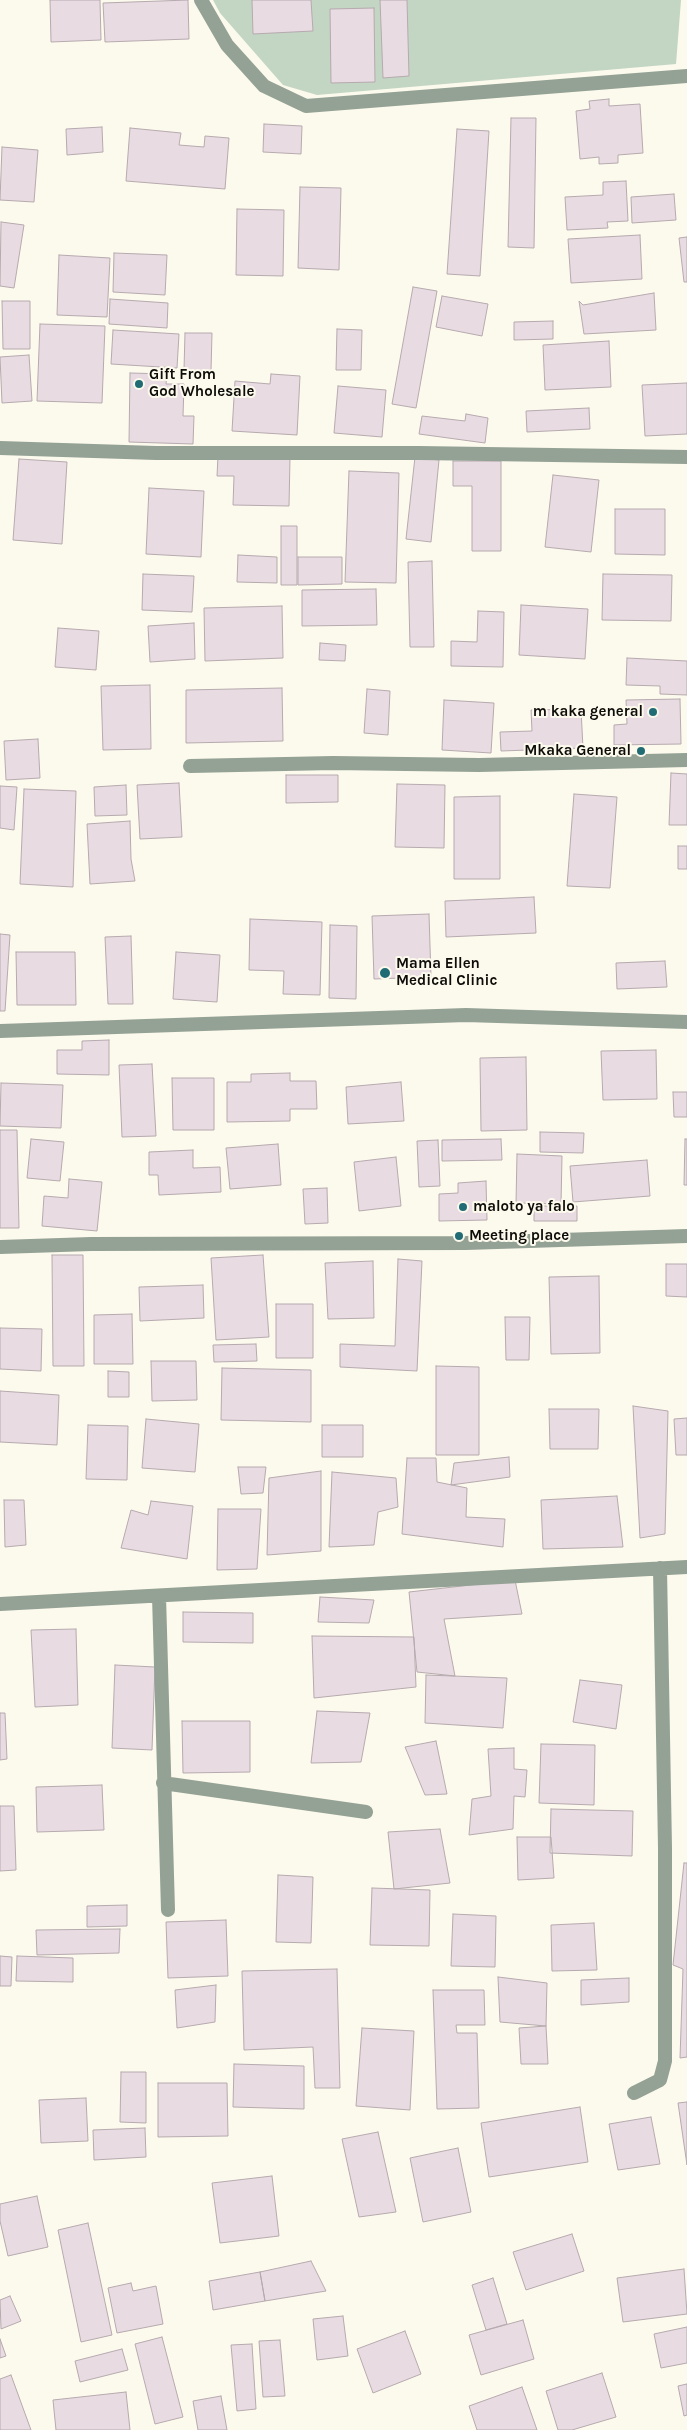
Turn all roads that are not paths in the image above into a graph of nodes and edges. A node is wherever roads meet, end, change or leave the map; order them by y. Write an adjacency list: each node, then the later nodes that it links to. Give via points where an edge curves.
1 (201, 0): 2 (street, via 228,45 264,86 306,106)
2 (687, 76)
3 (0, 448): 4 (street, via 156,453 419,452)
4 (687, 457)
5 (687, 760): 6 (street)
6 (190, 766)
7 (687, 1022): 8 (street, via 466,1016)
8 (0, 1031)
9 (687, 1236): 10 (street, via 466,1243)
10 (0, 1247)
11 (687, 1567): 12 (street)
12 (660, 1568): 13 (street); 18 (street, via 666,1848 665,2060 660,2080)
13 (158, 1596): 14 (street); 15 (street)
14 (0, 1604)
15 (163, 1783): 16 (street); 17 (street)
16 (366, 1812)
17 (168, 1910)
18 (634, 2093)

